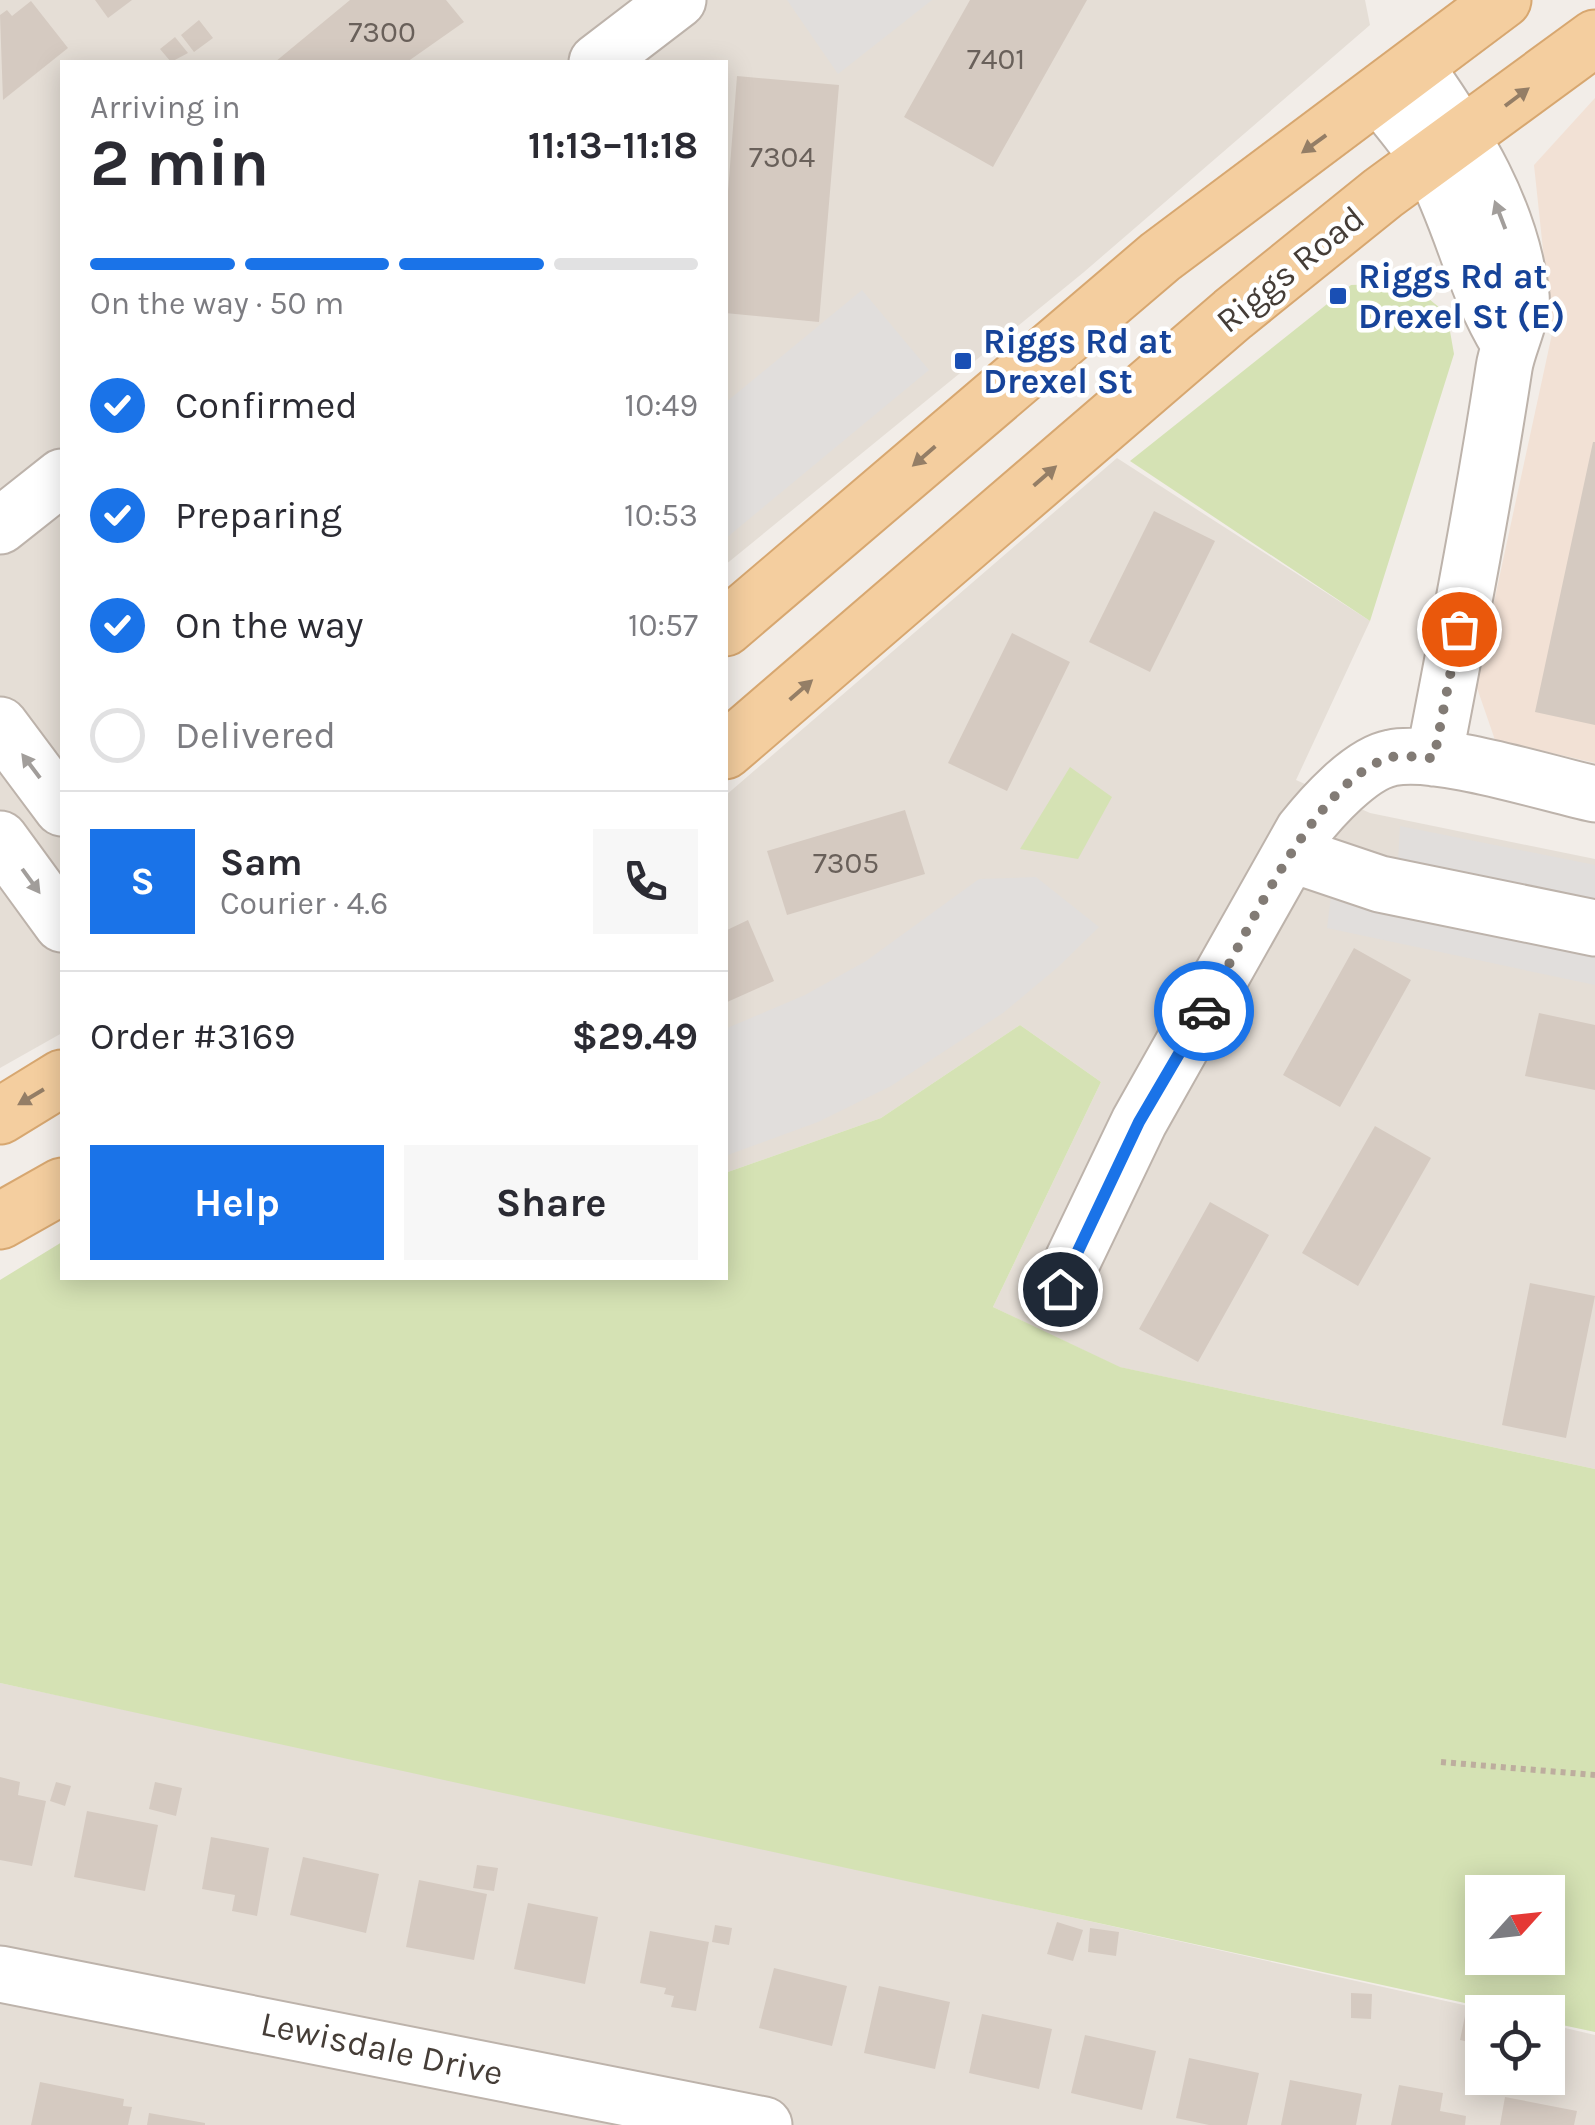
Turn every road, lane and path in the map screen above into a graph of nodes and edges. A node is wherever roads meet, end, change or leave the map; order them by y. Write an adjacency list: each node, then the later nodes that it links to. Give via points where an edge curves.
1 (678, 0): 4 (street)
2 (1504, 0): 5 (main road)
3 (1595, 38): 6 (main road, Riggs Road, one-way to 3)
4 (600, 60)
5 (1399, 82): 6 (street); 9 (main road, one-way to 9, via 1160,257)
6 (1448, 149): 11 (main road, Riggs Road, one-way to 6, via 1234,314); 12 (street, via 1464,238 1488,310 1508,342)
7 (60, 479): 8 (street)
8 (0, 526)
9 (728, 625)
10 (0, 725): 14 (street, one-way to 10)
11 (728, 748)
12 (1434, 758): 13 (street); 16 (street, via 1388,758 1329,798)
13 (1595, 794)
14 (60, 805)
15 (0, 839): 17 (street, one-way to 17)
16 (1291, 854): 18 (street, via 1380,884); 23 (street, via 1139,1122)
17 (60, 921)
18 (1595, 928)
19 (60, 1079): 20 (main road, one-way to 20)
20 (0, 1116)
21 (60, 1187): 22 (main road)
22 (0, 1221)
23 (1060, 1289)
24 (1441, 1762): 25 (path)
25 (1595, 1775)
26 (0, 1974): 27 (street, Lewisdale Drive)
27 (691, 2117): 28 (street, Lewisdale Drive)
28 (764, 2125)

